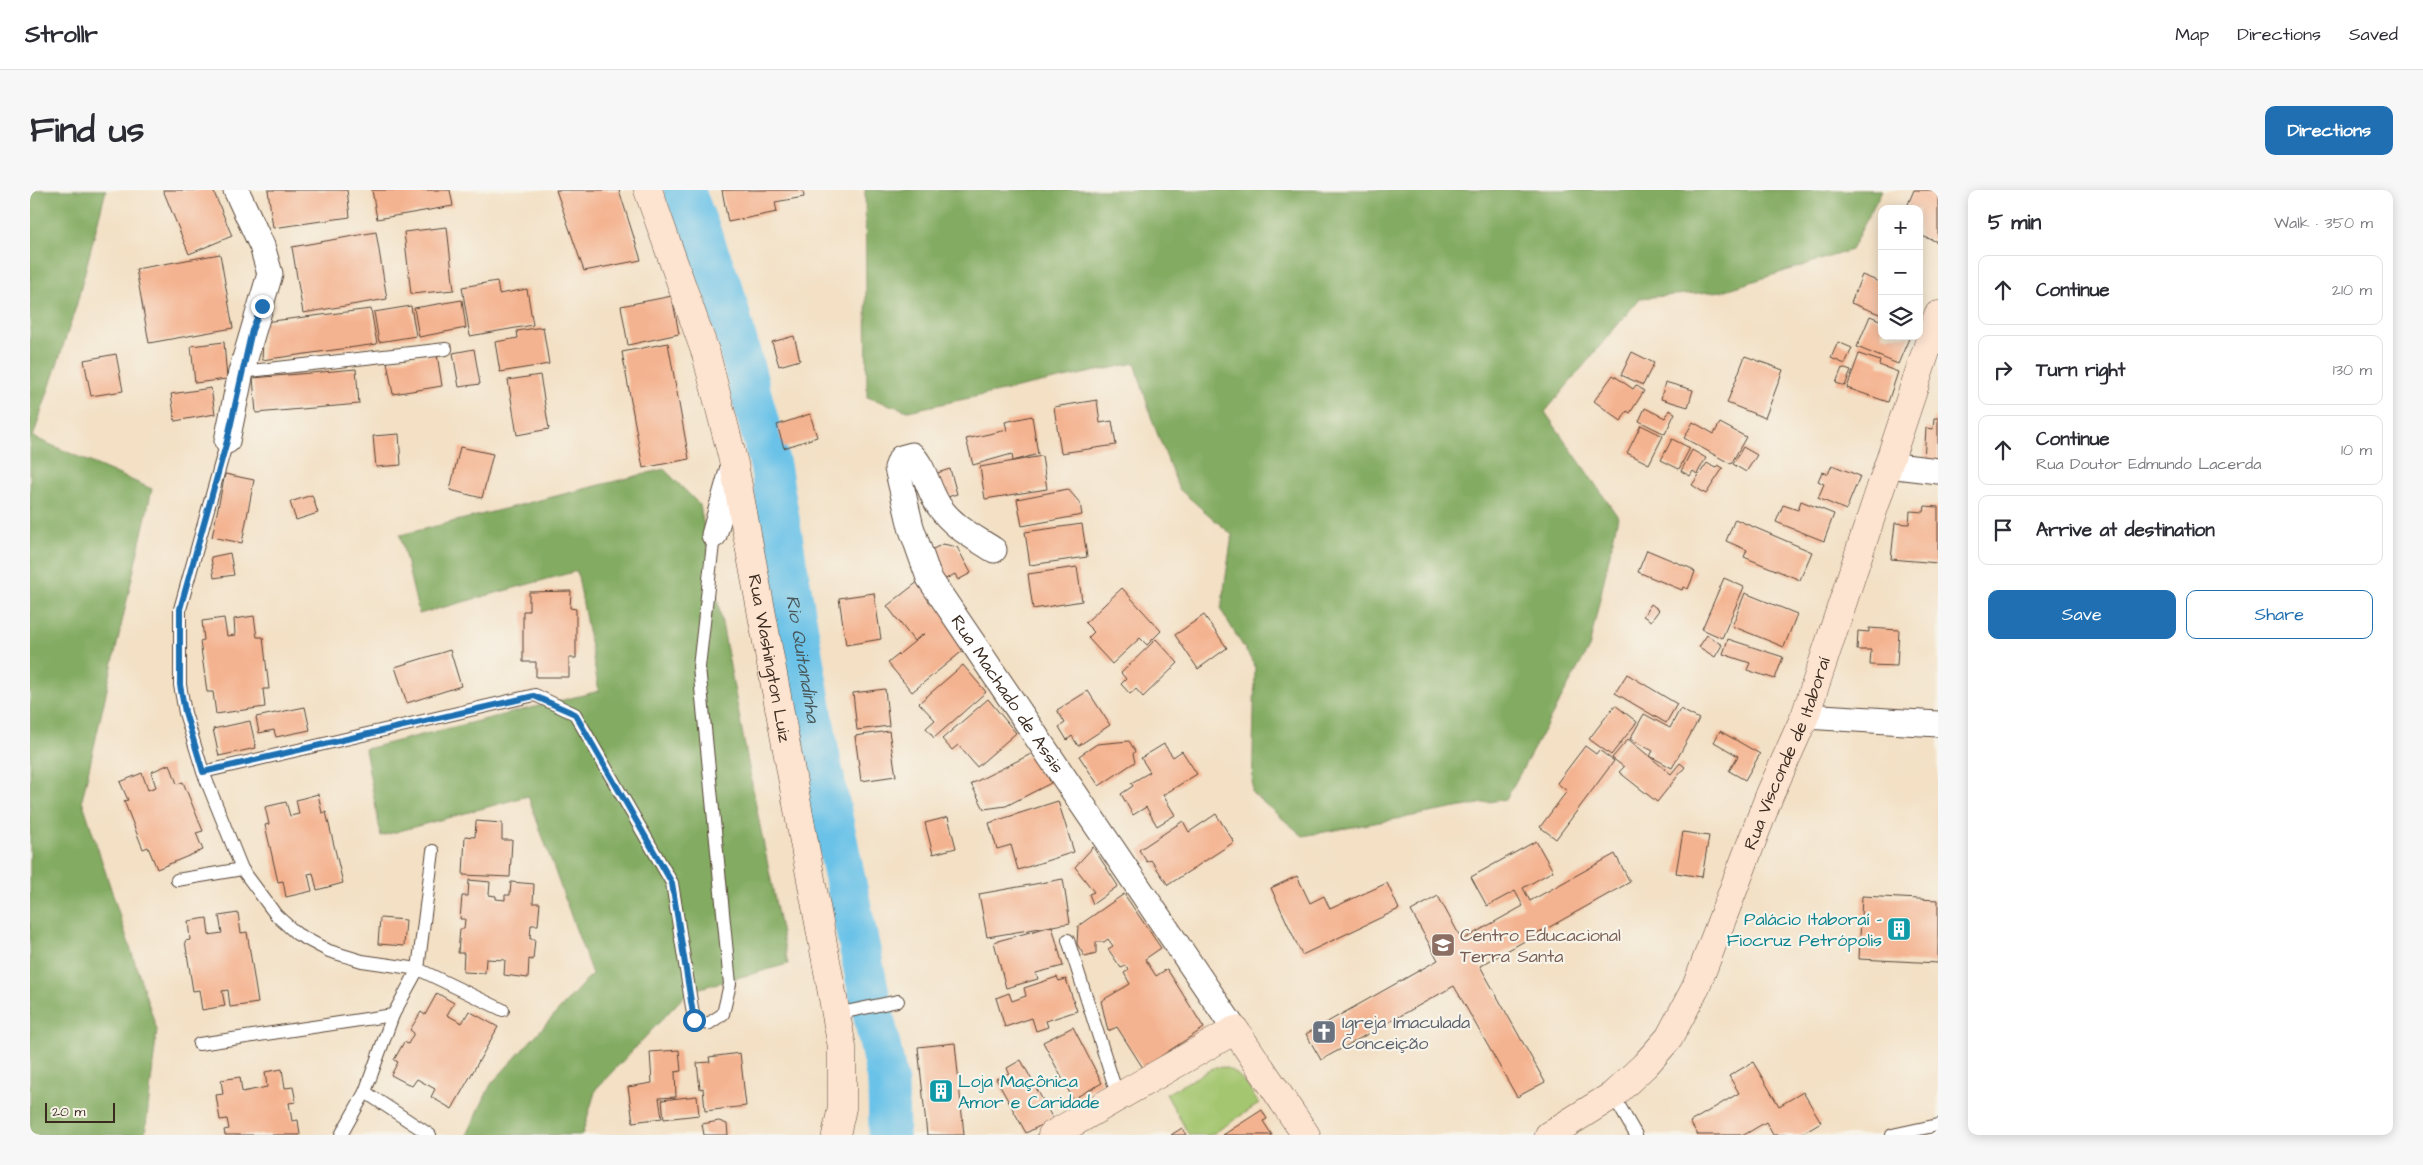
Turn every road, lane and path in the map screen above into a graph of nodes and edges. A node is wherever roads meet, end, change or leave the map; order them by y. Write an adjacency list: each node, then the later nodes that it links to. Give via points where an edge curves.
1 (236, 190): 5 (street, via 262,246 270,274)
2 (648, 190): 7 (main road, Rua Washington Luiz, via 706,354)
3 (1938, 315): 8 (main road, Rua Visconde de Itaboraí)
4 (446, 349): 5 (lane)
5 (241, 372): 6 (street)
6 (227, 441): 14 (lane, via 180,609 180,685)
7 (734, 464): 10 (street); 22 (main road, Rua Washington Luiz)
8 (1888, 465): 9 (street); 12 (main road, Rua Visconde de Itaboraí)
9 (1938, 471)
10 (714, 536): 14 (lane, via 699,667 730,984 723,1014 708,1024 694,1020 672,883 575,714 534,696)
11 (994, 550): 24 (street, Rua Machado de Assis, via 944,513 912,455 901,458 897,468 911,527 929,578)
12 (1805, 716): 13 (street); 27 (main road, Rua Visconde de Itaboraí, via 1770,794 1696,986 1669,1038)
13 (1938, 724)
14 (203, 772): 16 (lane)
15 (433, 851): 19 (lane)
16 (242, 869): 17 (lane); 19 (lane, via 276,915 297,934 330,951 362,961)
17 (177, 880)
18 (1068, 940): 28 (lane)
19 (418, 970): 21 (lane); 23 (lane)
20 (898, 1001): 22 (lane)
21 (503, 1010)
22 (836, 1014): 32 (main road, Rua Washington Luiz, via 842,1047 842,1108)
23 (393, 1015): 25 (lane); 26 (lane)
24 (1235, 1030): 28 (main road); 34 (main road)
25 (199, 1044)
26 (365, 1092): 30 (lane); 31 (lane)
27 (1613, 1095): 35 (main road, Rua Visconde de Itaboraí); 36 (lane)
28 (1118, 1097): 33 (main road)
29 (1938, 1125): 37 (lane)
30 (341, 1135)
31 (430, 1135)
32 (836, 1135)
33 (1052, 1135)
34 (1306, 1135)
35 (1549, 1135)
36 (1636, 1135)
37 (1892, 1135)

